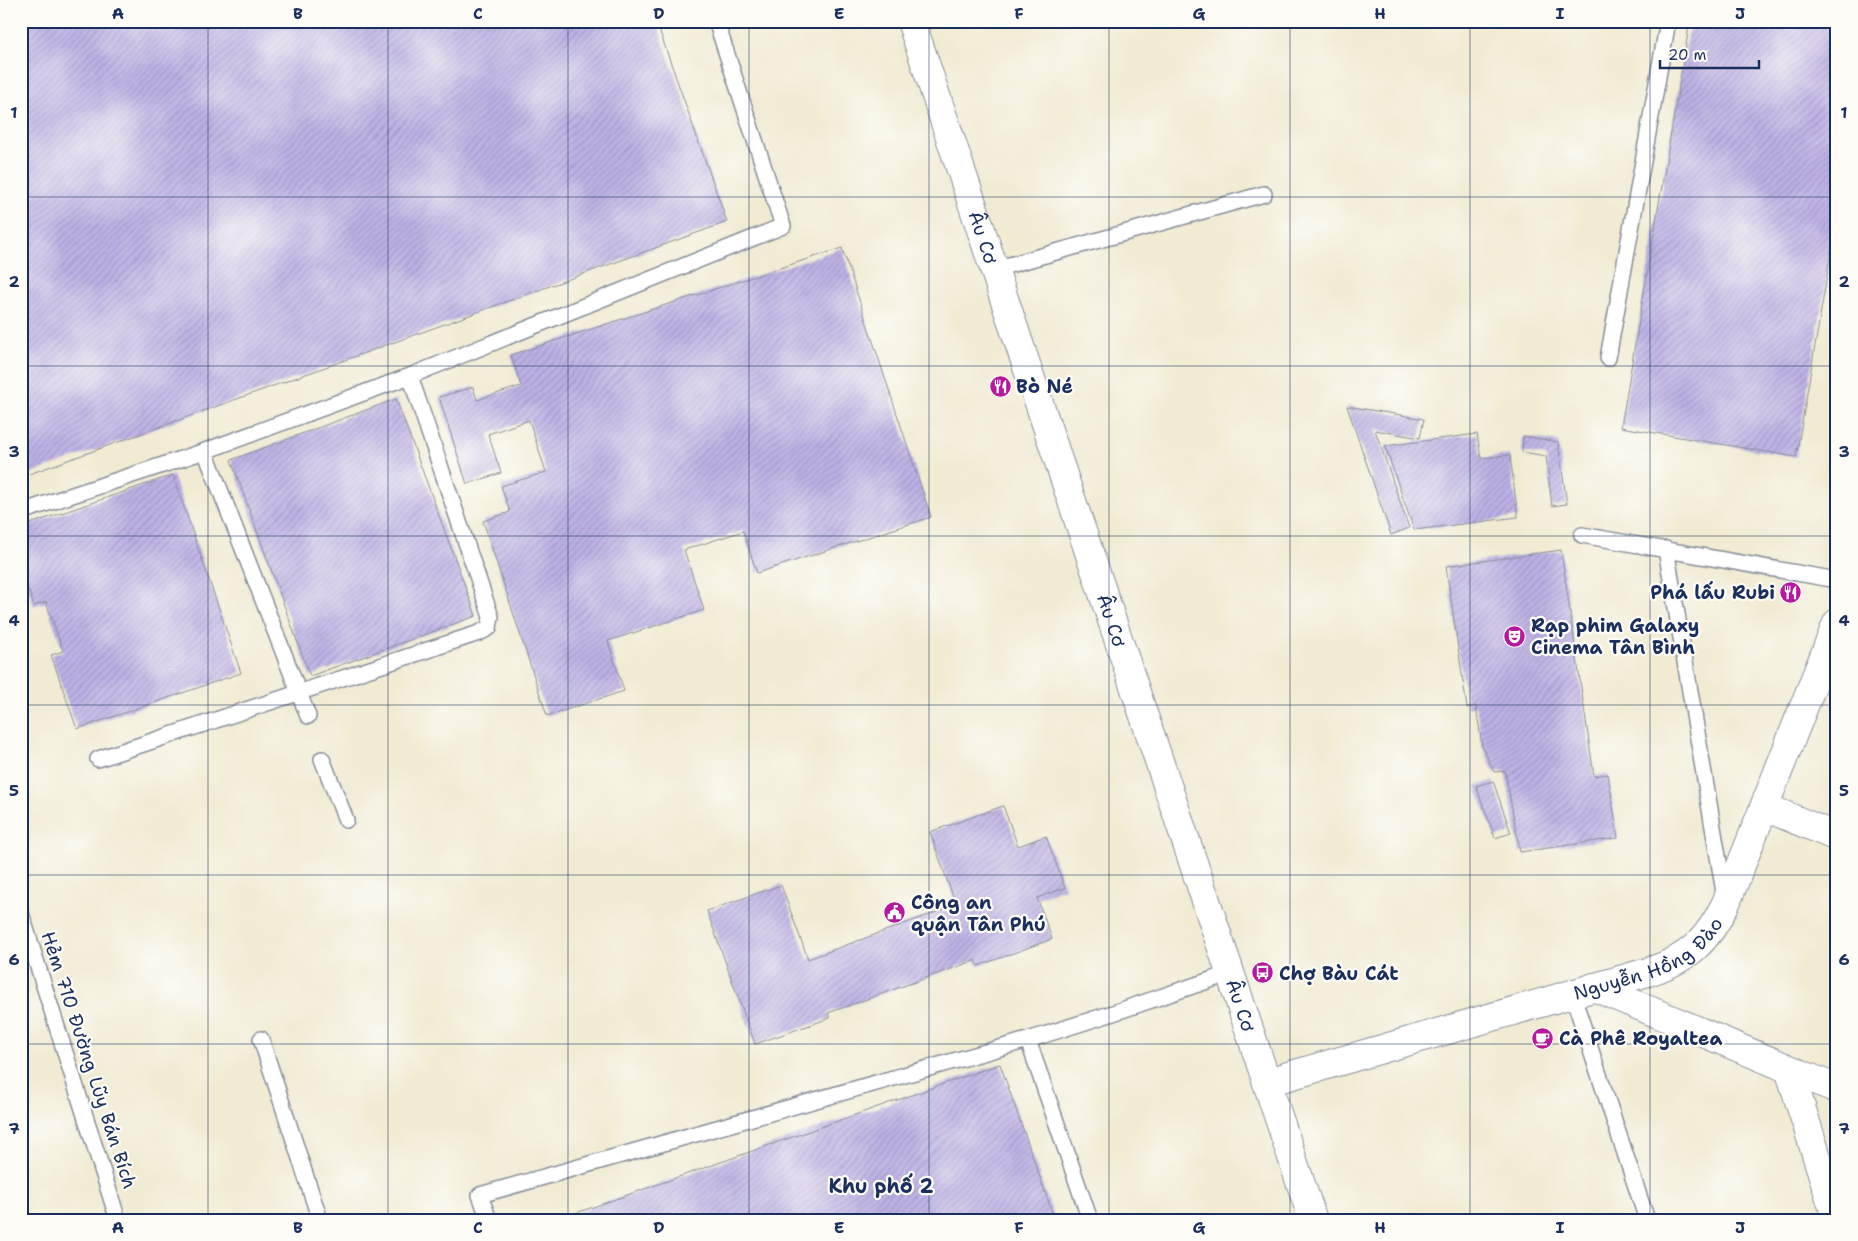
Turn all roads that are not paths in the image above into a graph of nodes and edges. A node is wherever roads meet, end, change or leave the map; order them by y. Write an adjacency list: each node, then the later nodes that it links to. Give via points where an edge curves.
1 (716, 21): 7 (lane, via 783,226)
2 (911, 21): 5 (street, Âu Cơ)
3 (1668, 21): 6 (lane)
4 (1264, 194): 5 (lane)
5 (995, 269): 23 (street, Âu Cơ)
6 (1608, 358)
7 (410, 376): 8 (lane); 14 (lane, via 491,623 489,628 479,633)
8 (205, 451): 9 (lane); 14 (lane)
9 (21, 512)
10 (1582, 535): 11 (lane)
11 (1666, 549): 12 (lane); 21 (lane)
12 (1837, 580)
13 (1837, 623): 18 (street, Nguyễn Hồng Đào)
14 (300, 692): 15 (lane); 16 (lane)
15 (308, 716)
16 (98, 759)
17 (322, 759): 19 (lane)
18 (1765, 807): 20 (street); 21 (street, Nguyễn Hồng Đào)
19 (346, 820)
20 (1837, 837)
21 (1726, 903): 24 (street, Nguyễn Hồng Đào, via 1704,938 1688,954 1665,966)
22 (21, 913): 30 (lane, Hẻm 710 Đường Lũy Bán Bích)
23 (1231, 973): 26 (lane); 28 (street, Âu Cơ)
24 (1583, 990): 27 (street); 28 (street, Nguyễn Hồng Đào); 35 (lane)
25 (261, 1039): 31 (lane)
26 (1028, 1040): 32 (lane, via 480,1195); 33 (lane)
27 (1789, 1069): 29 (street); 36 (street)
28 (1268, 1082): 34 (street, Âu Cơ)
29 (1837, 1089)
30 (118, 1220)
31 (320, 1220)
32 (489, 1220)
33 (1090, 1220)
34 (1313, 1220)
35 (1647, 1220)
36 (1837, 1220)

